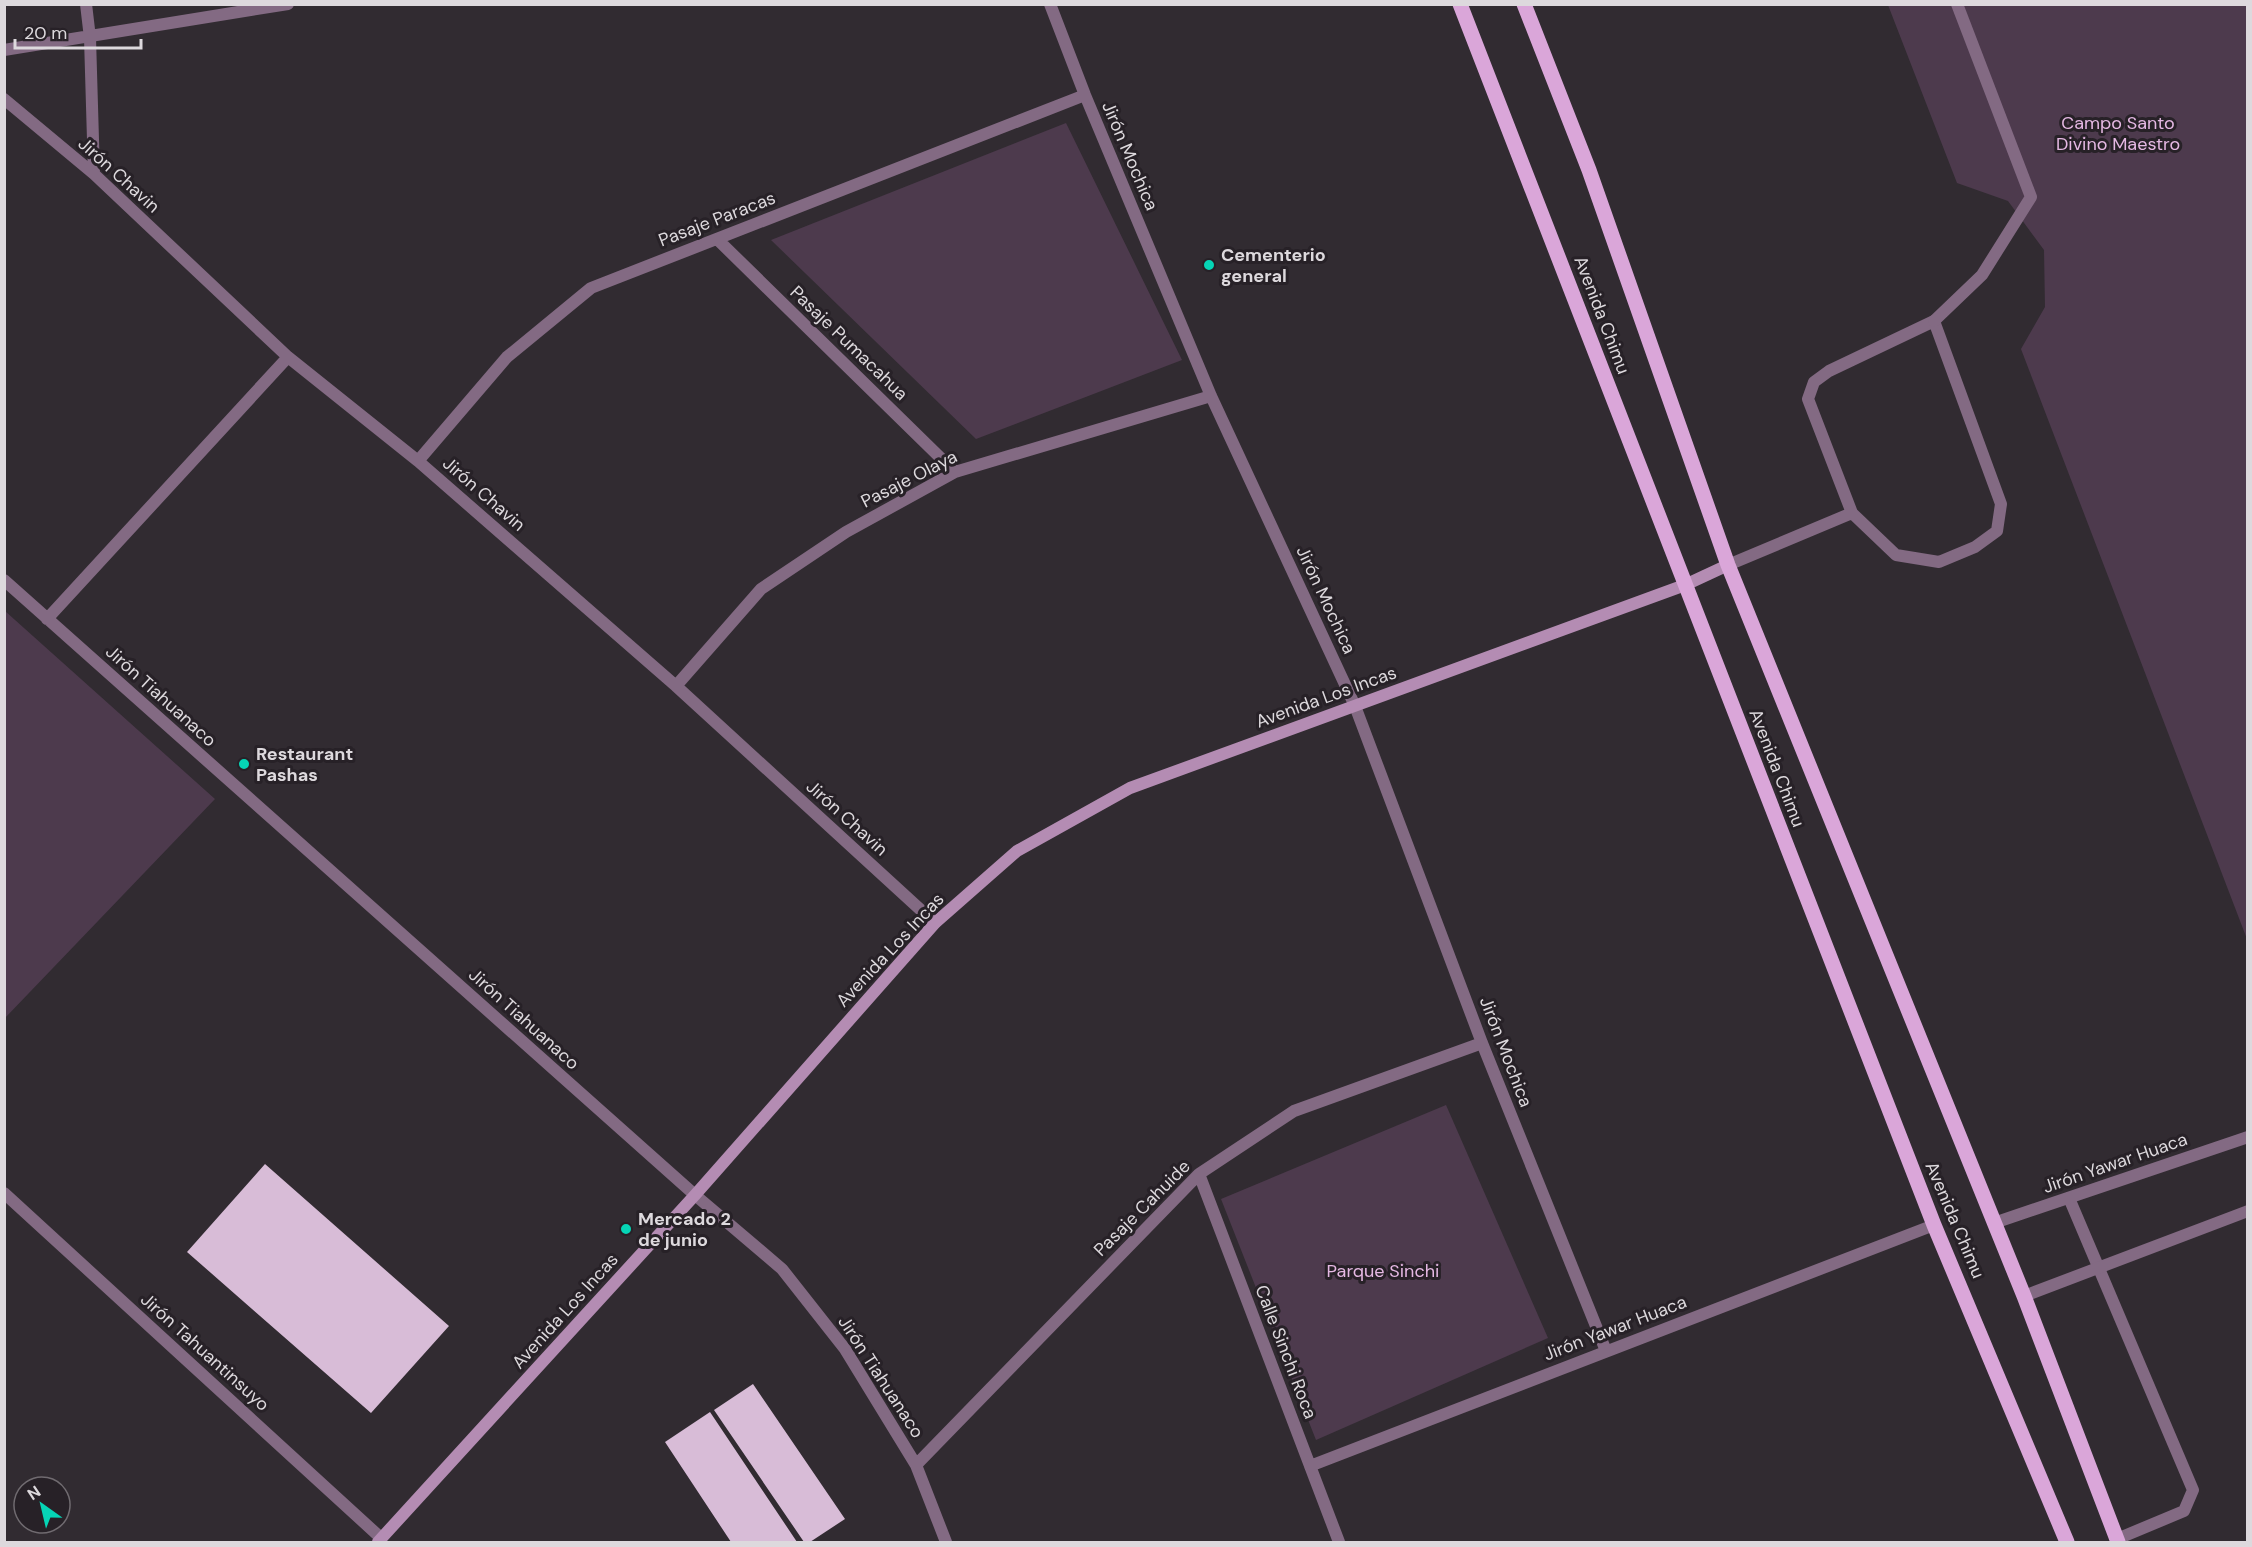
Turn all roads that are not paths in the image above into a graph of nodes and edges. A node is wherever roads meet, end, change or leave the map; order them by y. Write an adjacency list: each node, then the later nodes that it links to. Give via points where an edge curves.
1 (86, 4): 7 (street)
2 (288, 4): 7 (street)
3 (1050, 4): 9 (street, Jirón Mochica)
4 (1460, 4): 21 (main road, Avenida Chimu)
5 (1524, 4): 19 (main road, Avenida Chimu, via 1589,170)
6 (1957, 4): 13 (street, via 2031,197 1982,275)
7 (90, 38): 8 (street); 11 (street)
8 (4, 50)
9 (1085, 95): 12 (street, Pasaje Paracas); 15 (street, Jirón Mochica)
10 (4, 99): 11 (street, Jirón Chavin)
11 (94, 174): 14 (street, Jirón Chavin)
12 (717, 239): 16 (street, Pasaje Paracas, via 591,288 507,357); 17 (street, Pasaje Pumacahua)
13 (1934, 321): 18 (street, via 1829,371 1814,382 1808,399); 18 (street, via 2001,504 1997,531 1975,547 1939,562 1896,555)
14 (288, 357): 16 (street, Jirón Chavin); 22 (street)
15 (1211, 396): 17 (street, Pasaje Olaya); 24 (street, Jirón Mochica)
16 (418, 461): 23 (street, Jirón Chavin)
17 (955, 472): 23 (street, Pasaje Olaya, via 846,532 761,589)
18 (1852, 513): 19 (street)
19 (1728, 565): 21 (street, Avenida Los Incas); 33 (main road, Avenida Chimu)
20 (4, 580): 22 (street, Jirón Tiahuanaco)
21 (1685, 585): 24 (street, Avenida Los Incas); 34 (main road, Avenida Chimu)
22 (47, 619): 30 (street, Jirón Tiahuanaco)
23 (676, 686): 25 (street, Jirón Chavin)
24 (1355, 706): 25 (street, Avenida Los Incas, via 1130,788 1017,851); 26 (street, Jirón Mochica)
25 (935, 923): 30 (street, Avenida Los Incas)
26 (1482, 1043): 28 (street, Pasaje Cahuide, via 1294,1111); 37 (street, Jirón Mochica)
27 (2247, 1137): 31 (street, Jirón Yawar Huaca)
28 (1199, 1174): 38 (street, Pasaje Cahuide); 39 (street, Calle Sinchi Roca)
29 (4, 1193): 40 (street, Jirón Tahuantinsuyo)
30 (695, 1195): 38 (street, Jirón Tiahuanaco, via 782,1269 845,1349); 40 (street, Avenida Los Incas)
31 (2069, 1198): 33 (street, Jirón Yawar Huaca); 35 (street)
32 (2247, 1211): 35 (street)
33 (1994, 1223): 36 (main road, Avenida Chimu)
34 (1934, 1225): 37 (street, Jirón Yawar Huaca); 44 (main road, Avenida Chimu)
35 (2099, 1267): 36 (street); 41 (street, via 2193,1490 2184,1511)
36 (2024, 1296): 41 (main road, Avenida Chimu)
37 (1605, 1351): 39 (street, Jirón Yawar Huaca)
38 (916, 1465): 42 (street, Jirón Tiahuanaco)
39 (1310, 1466): 43 (street, Calle Sinchi Roca)
40 (380, 1540)
41 (2114, 1541)
42 (946, 1542)
43 (1339, 1542)
44 (2067, 1542)

